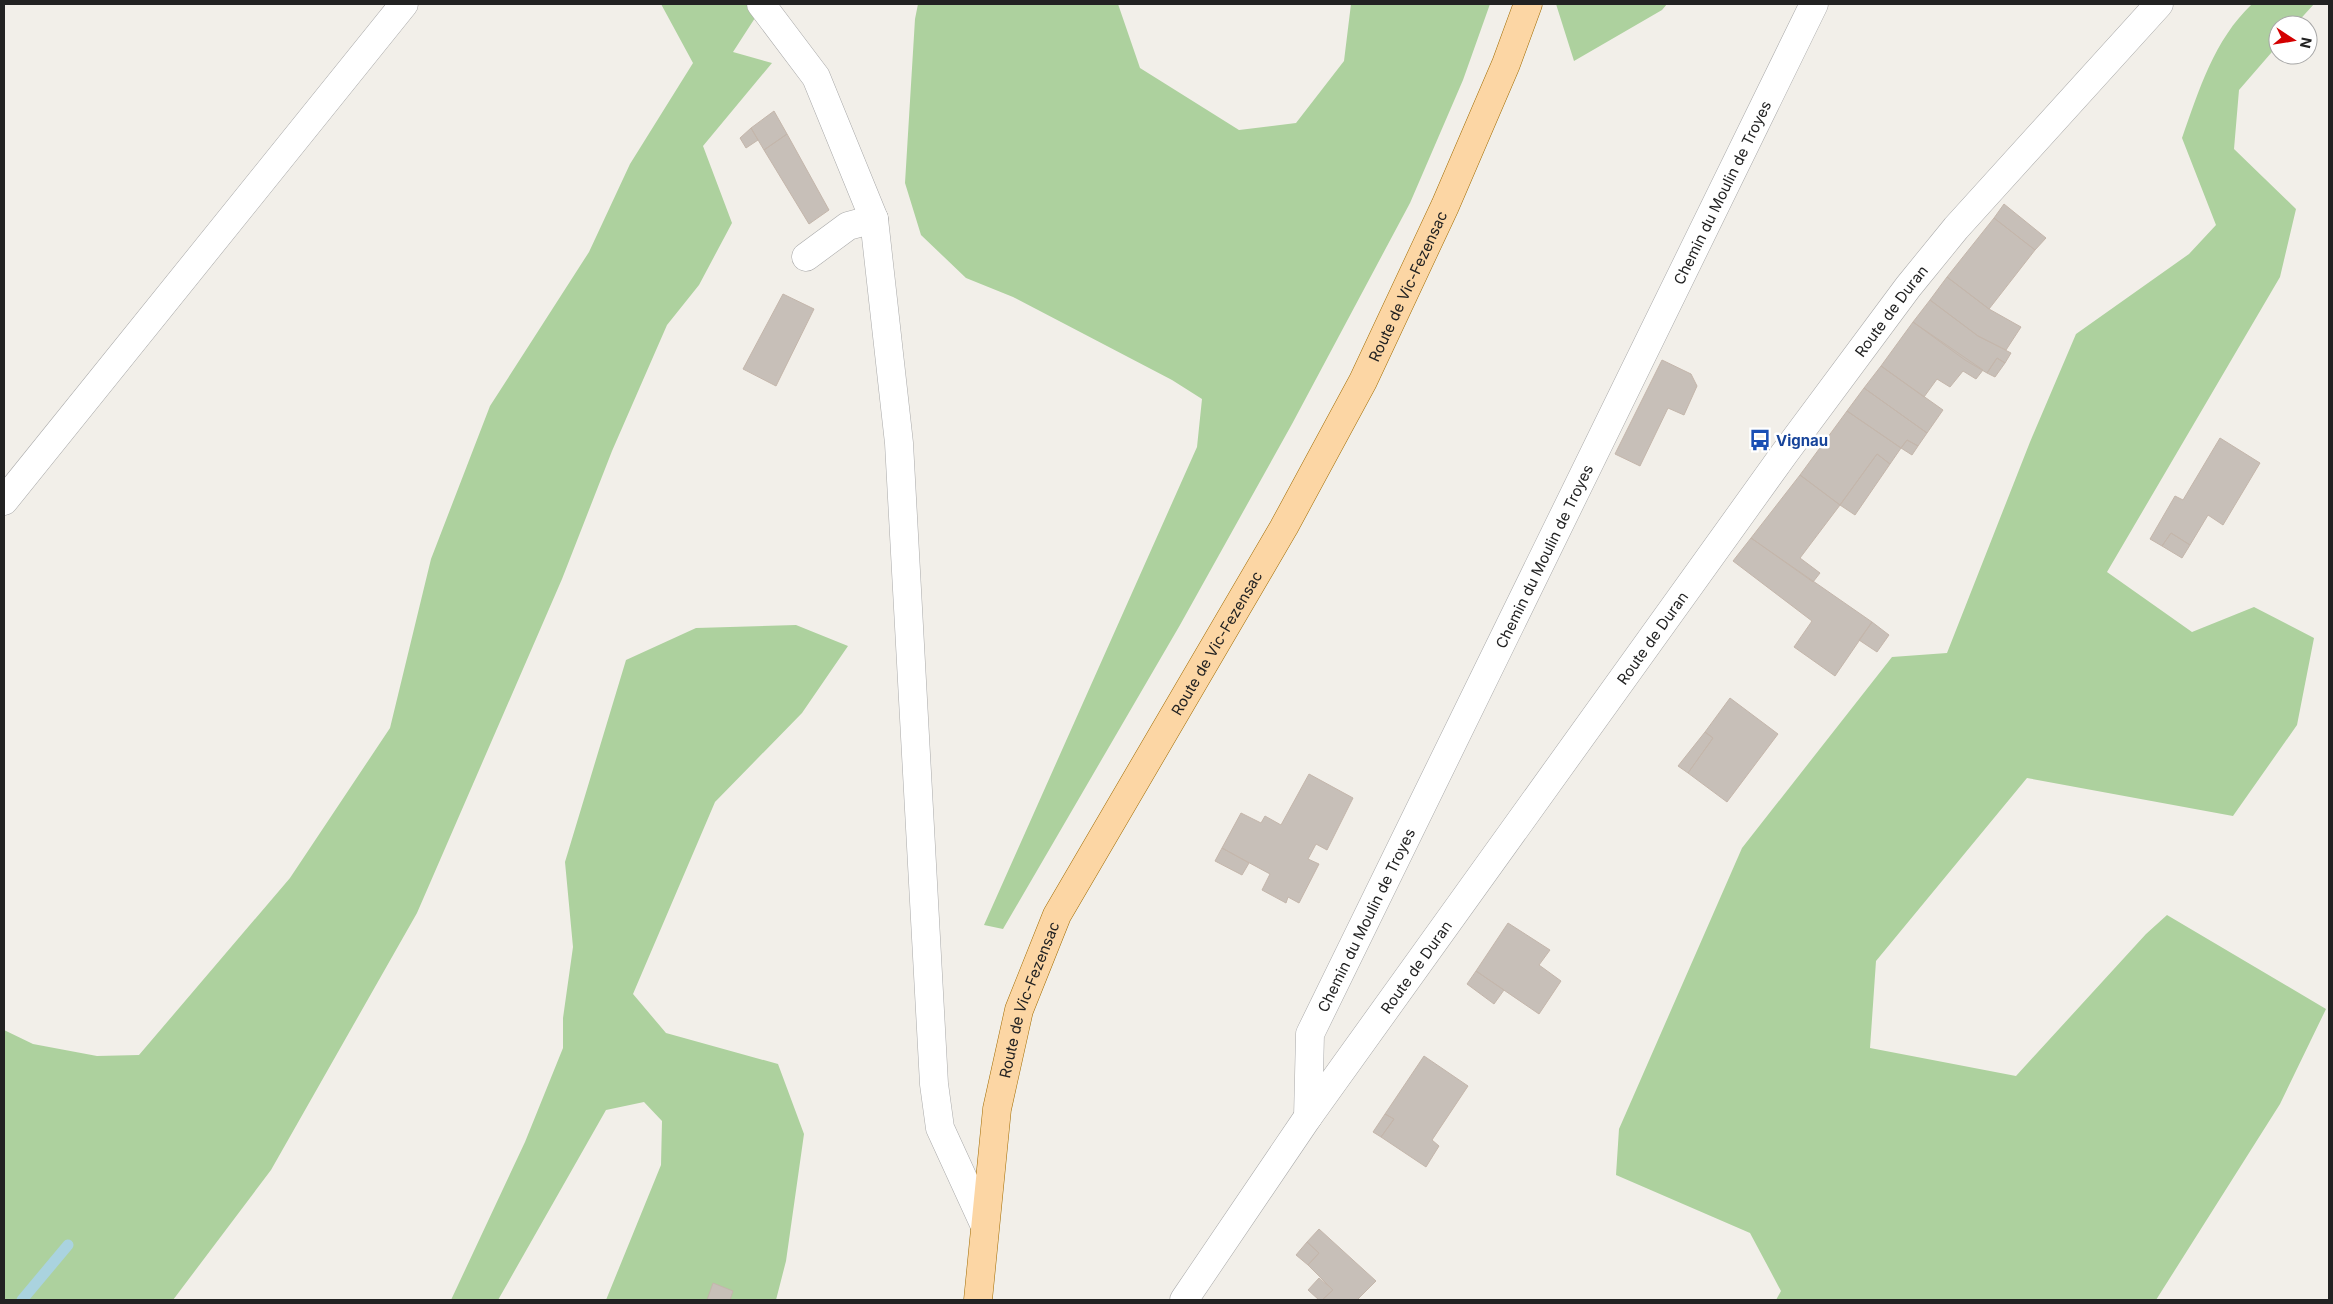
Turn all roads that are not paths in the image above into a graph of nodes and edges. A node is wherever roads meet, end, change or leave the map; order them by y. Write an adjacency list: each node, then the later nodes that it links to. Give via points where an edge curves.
1 (404, 4): 8 (street)
2 (762, 4): 6 (street, via 816,77)
3 (1528, 4): 10 (main road, Route de Vic-Fezensac, via 1445,206 1363,381 1279,535 1057,915 1019,1010 998,1109)
4 (1814, 4): 9 (street, Chemin du Moulin de Troyes, via 1310,1034)
5 (2159, 4): 9 (street, Route de Duran, via 1956,228 1908,287 1778,462)
6 (874, 219): 7 (street, via 848,226); 10 (street, via 899,443 934,1084 940,1128)
7 (806, 257)
8 (4, 500)
9 (1308, 1117): 12 (street, Route de Duran)
10 (984, 1224): 11 (main road, Route de Vic-Fezensac)
11 (978, 1300)
12 (1184, 1300)

